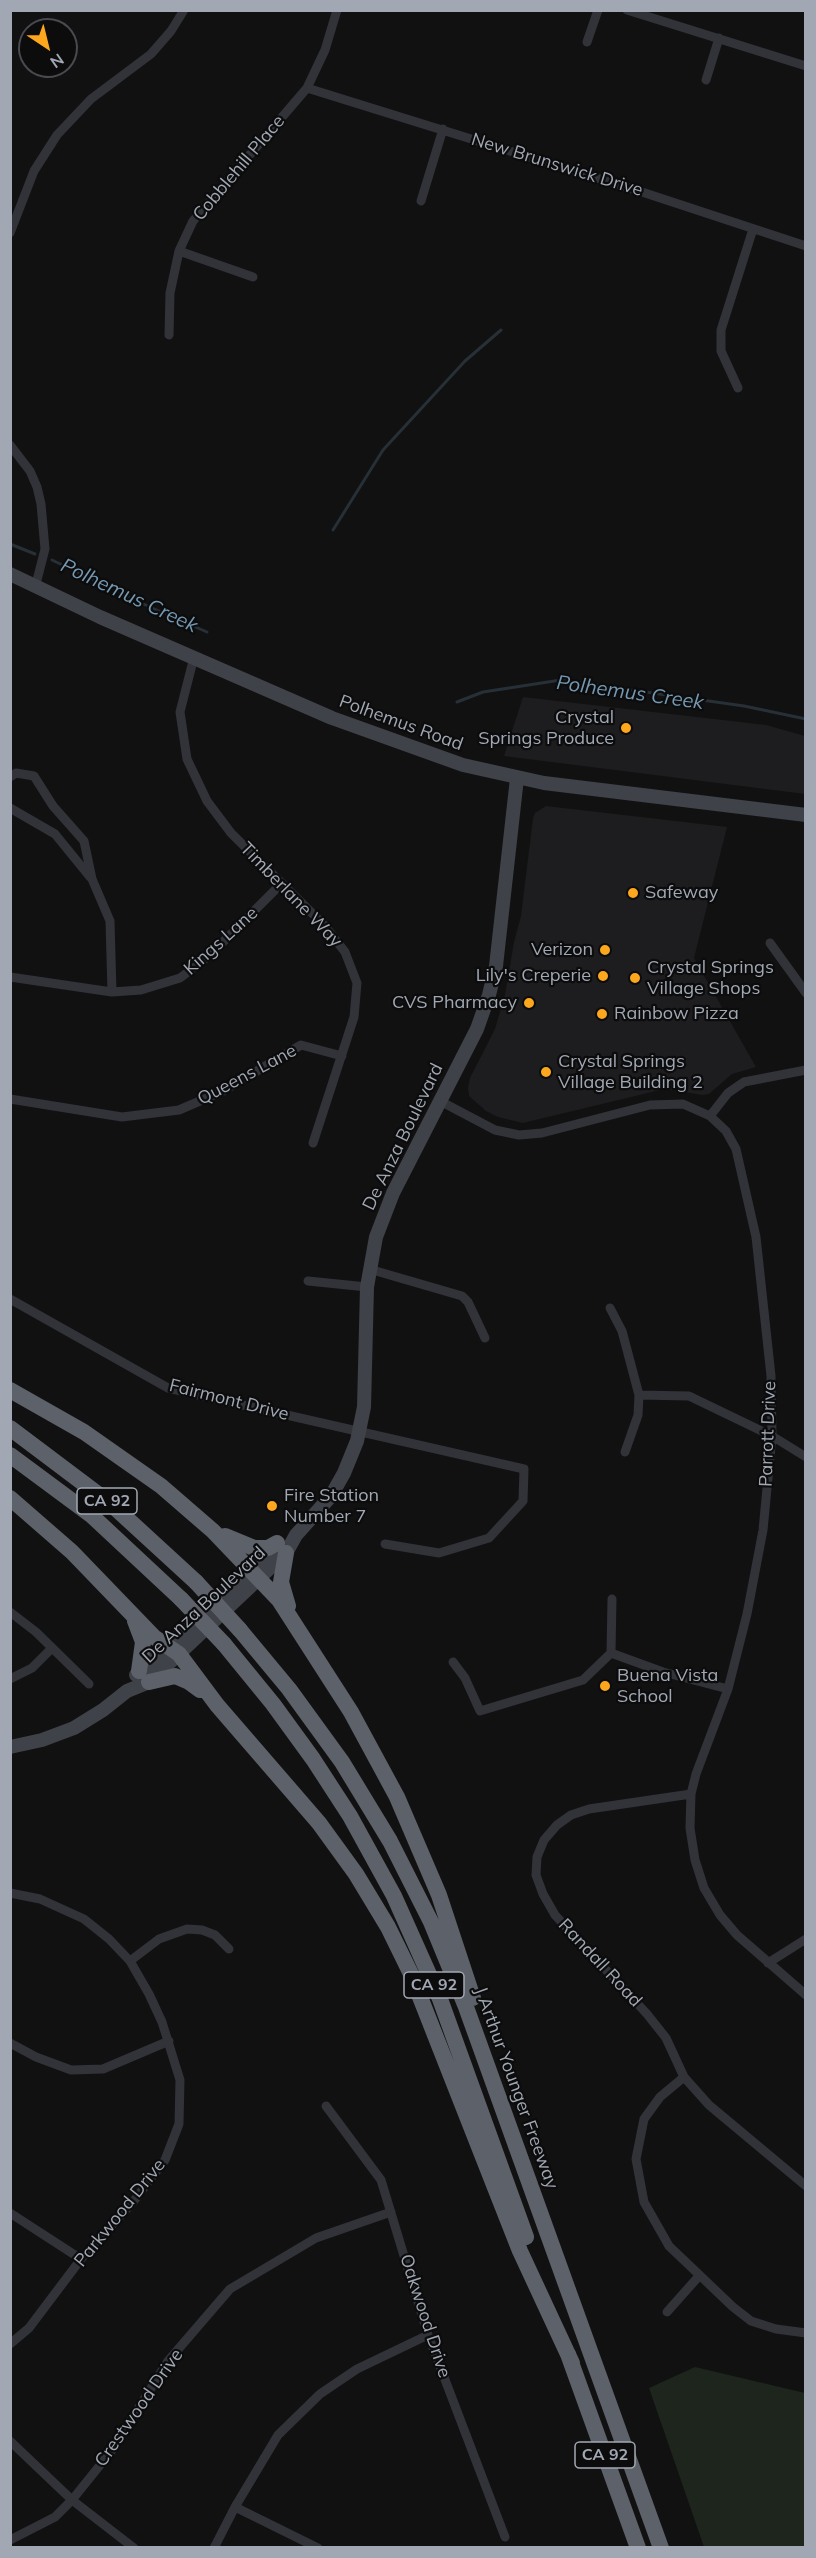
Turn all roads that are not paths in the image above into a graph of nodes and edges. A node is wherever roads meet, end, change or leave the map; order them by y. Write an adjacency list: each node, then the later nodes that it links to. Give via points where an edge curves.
1 (184, 10): 13 (street, via 151,54 91,99 57,135 34,171)
2 (337, 10): 9 (street, Cobblehill Place, via 325,50)
3 (598, 10): 6 (street)
4 (627, 10): 5 (street)
5 (719, 39): 7 (street); 8 (street)
6 (587, 42)
7 (806, 66)
8 (706, 80)
9 (307, 88): 10 (street, New Brunswick Drive); 15 (street, Cobblehill Place, via 193,221)
10 (443, 129): 11 (street); 12 (street, New Brunswick Drive)
11 (421, 201)
12 (753, 229): 14 (street, New Brunswick Drive); 18 (street, via 721,330 721,351)
13 (10, 233)
14 (806, 246)
15 (179, 251): 16 (street); 17 (street, Cobblehill Place, via 170,293)
16 (253, 277)
17 (169, 335)
18 (738, 388)
19 (10, 445): 20 (street)
20 (14, 454): 22 (street, via 38,487 41,504 45,549)
21 (10, 573): 22 (street, Polhemus Road)
22 (36, 584): 23 (street, Polhemus Road)
23 (194, 657): 25 (street, Polhemus Road, via 380,737 463,765); 29 (street, Timberlane Way, via 180,712 187,759 207,801 231,833)
24 (10, 777): 28 (street, via 16,773 34,776 53,806 84,841)
25 (517, 778): 27 (street, Polhemus Road); 37 (street, De Anza Boulevard, via 494,980 477,1029)
26 (10, 808): 28 (street, via 55,834)
27 (806, 815)
28 (92, 879): 32 (street, via 110,921)
29 (282, 883): 32 (street, Kings Lane, via 208,957 180,978 141,990); 34 (street, Timberlane Way, via 345,952 357,983 354,1017)
30 (770, 943): 33 (street)
31 (10, 977): 32 (street, Kings Lane)
32 (112, 992)
33 (806, 993)
34 (342, 1056): 36 (street, Queens Lane, via 301,1045 223,1091 179,1110 122,1117); 39 (street, Timberlane Way)
35 (806, 1070): 38 (street, via 744,1082 728,1093)
36 (10, 1099)
37 (440, 1101): 38 (street, Parrott Drive, via 495,1130 519,1135 542,1133 661,1103 683,1104); 40 (street, De Anza Boulevard, via 390,1199)
38 (710, 1116): 50 (street, Parrott Drive, via 726,1131 736,1149 756,1237 771,1376)
39 (313, 1143)
40 (369, 1269): 42 (street, De Anza Boulevard); 45 (street, via 462,1296)
41 (308, 1281): 42 (street)
42 (367, 1287): 49 (street, De Anza Boulevard, via 365,1395)
43 (10, 1299): 49 (street, Fairmont Drive, via 168,1388)
44 (610, 1308): 47 (street, via 622,1331)
45 (485, 1338)
46 (10, 1390): 55 (highway, via 67,1421 132,1464)
47 (639, 1395): 50 (street, via 689,1396); 51 (street, via 638,1415)
48 (10, 1428): 82 (highway, J Arthur Younger Freeway / CA 92, bridge, via 111,1504 196,1582 316,1725 379,1821 411,1881 441,1943)
49 (360, 1431): 56 (street, Fairmont Drive, via 524,1469 524,1501 489,1538 439,1553); 57 (street, De Anza Boulevard, via 338,1485)
50 (772, 1436): 53 (street); 70 (street, Parrott Drive, via 763,1530)
51 (625, 1452)
52 (10, 1455): 94 (highway, CA 92, bridge, via 99,1522 224,1644 287,1722 362,1836 399,1906 440,1999)
53 (806, 1457)
54 (10, 1498): 60 (highway, via 65,1546)
55 (202, 1520): 57 (highway, via 249,1548); 58 (highway)
56 (386, 1544)
57 (282, 1548): 58 (street, De Anza Boulevard); 62 (highway, via 281,1582)
58 (254, 1574): 62 (highway); 64 (street, De Anza Boulevard)
59 (612, 1599): 65 (street)
60 (126, 1608): 64 (highway); 67 (highway, via 142,1638)
61 (10, 1612): 63 (street)
62 (295, 1624): 82 (highway, via 368,1743 422,1852 466,1974)
63 (52, 1648): 68 (street, via 33,1668); 69 (street)
64 (172, 1650): 67 (street, De Anza Boulevard); 71 (highway)
65 (611, 1653): 66 (street, via 583,1680 480,1711); 70 (street)
66 (453, 1662)
67 (144, 1676): 71 (highway, via 179,1677); 72 (street, De Anza Boulevard, via 74,1728)
68 (10, 1679)
69 (89, 1684)
70 (728, 1689): 73 (street, Parrott Drive)
71 (217, 1705): 94 (highway, via 329,1835 388,1928 426,2009 520,2251)
72 (10, 1747)
73 (691, 1794): 78 (street, Parrott Drive, via 694,1860 704,1888 737,1935); 83 (street, Randall Road, via 571,1815 544,1840 537,1857 536,1875 555,1915 666,2038)
74 (10, 1893): 77 (street, Parkwood Drive, via 40,1899 84,1919)
75 (806, 1939): 78 (street)
76 (229, 1949): 77 (street, via 215,1935 187,1929 159,1939)
77 (130, 1961): 80 (street, Parkwood Drive)
78 (768, 1963): 79 (street, Parrott Drive)
79 (806, 1995)
80 (169, 2041): 81 (street, via 103,2069 71,2070); 88 (street, Parkwood Drive, via 180,2080 179,2124 165,2160)
81 (10, 2043)
82 (489, 2071): 104 (highway, J Arthur Younger Freeway / CA 92)
83 (684, 2077): 85 (street, Randall Road, via 709,2105); 89 (street, via 660,2097 644,2119 636,2159 644,2202 656,2225 669,2246)
84 (326, 2106): 86 (street, Oakwood Drive, via 381,2180)
85 (806, 2186)
86 (391, 2212): 92 (street, Oakwood Drive); 96 (street, Crestwood Drive, via 316,2238 230,2289 168,2361 113,2449)
87 (10, 2213): 88 (street)
88 (81, 2259): 93 (street, Parkwood Drive, via 28,2328)
89 (699, 2276): 90 (street); 91 (street, via 751,2321)
90 (667, 2312)
91 (806, 2333)
92 (429, 2335): 97 (street, via 357,2369 320,2394 278,2434); 98 (street, Oakwood Drive)
93 (10, 2344)
94 (572, 2363): 103 (highway, CA 92)
95 (10, 2440): 96 (street)
96 (72, 2499): 99 (street, Crestwood Drive, via 56,2517); 100 (street)
97 (235, 2507): 101 (street); 102 (street)
98 (505, 2537)
99 (10, 2540)
100 (134, 2547)
101 (214, 2547)
102 (318, 2547)
103 (638, 2547)
104 (661, 2547)

